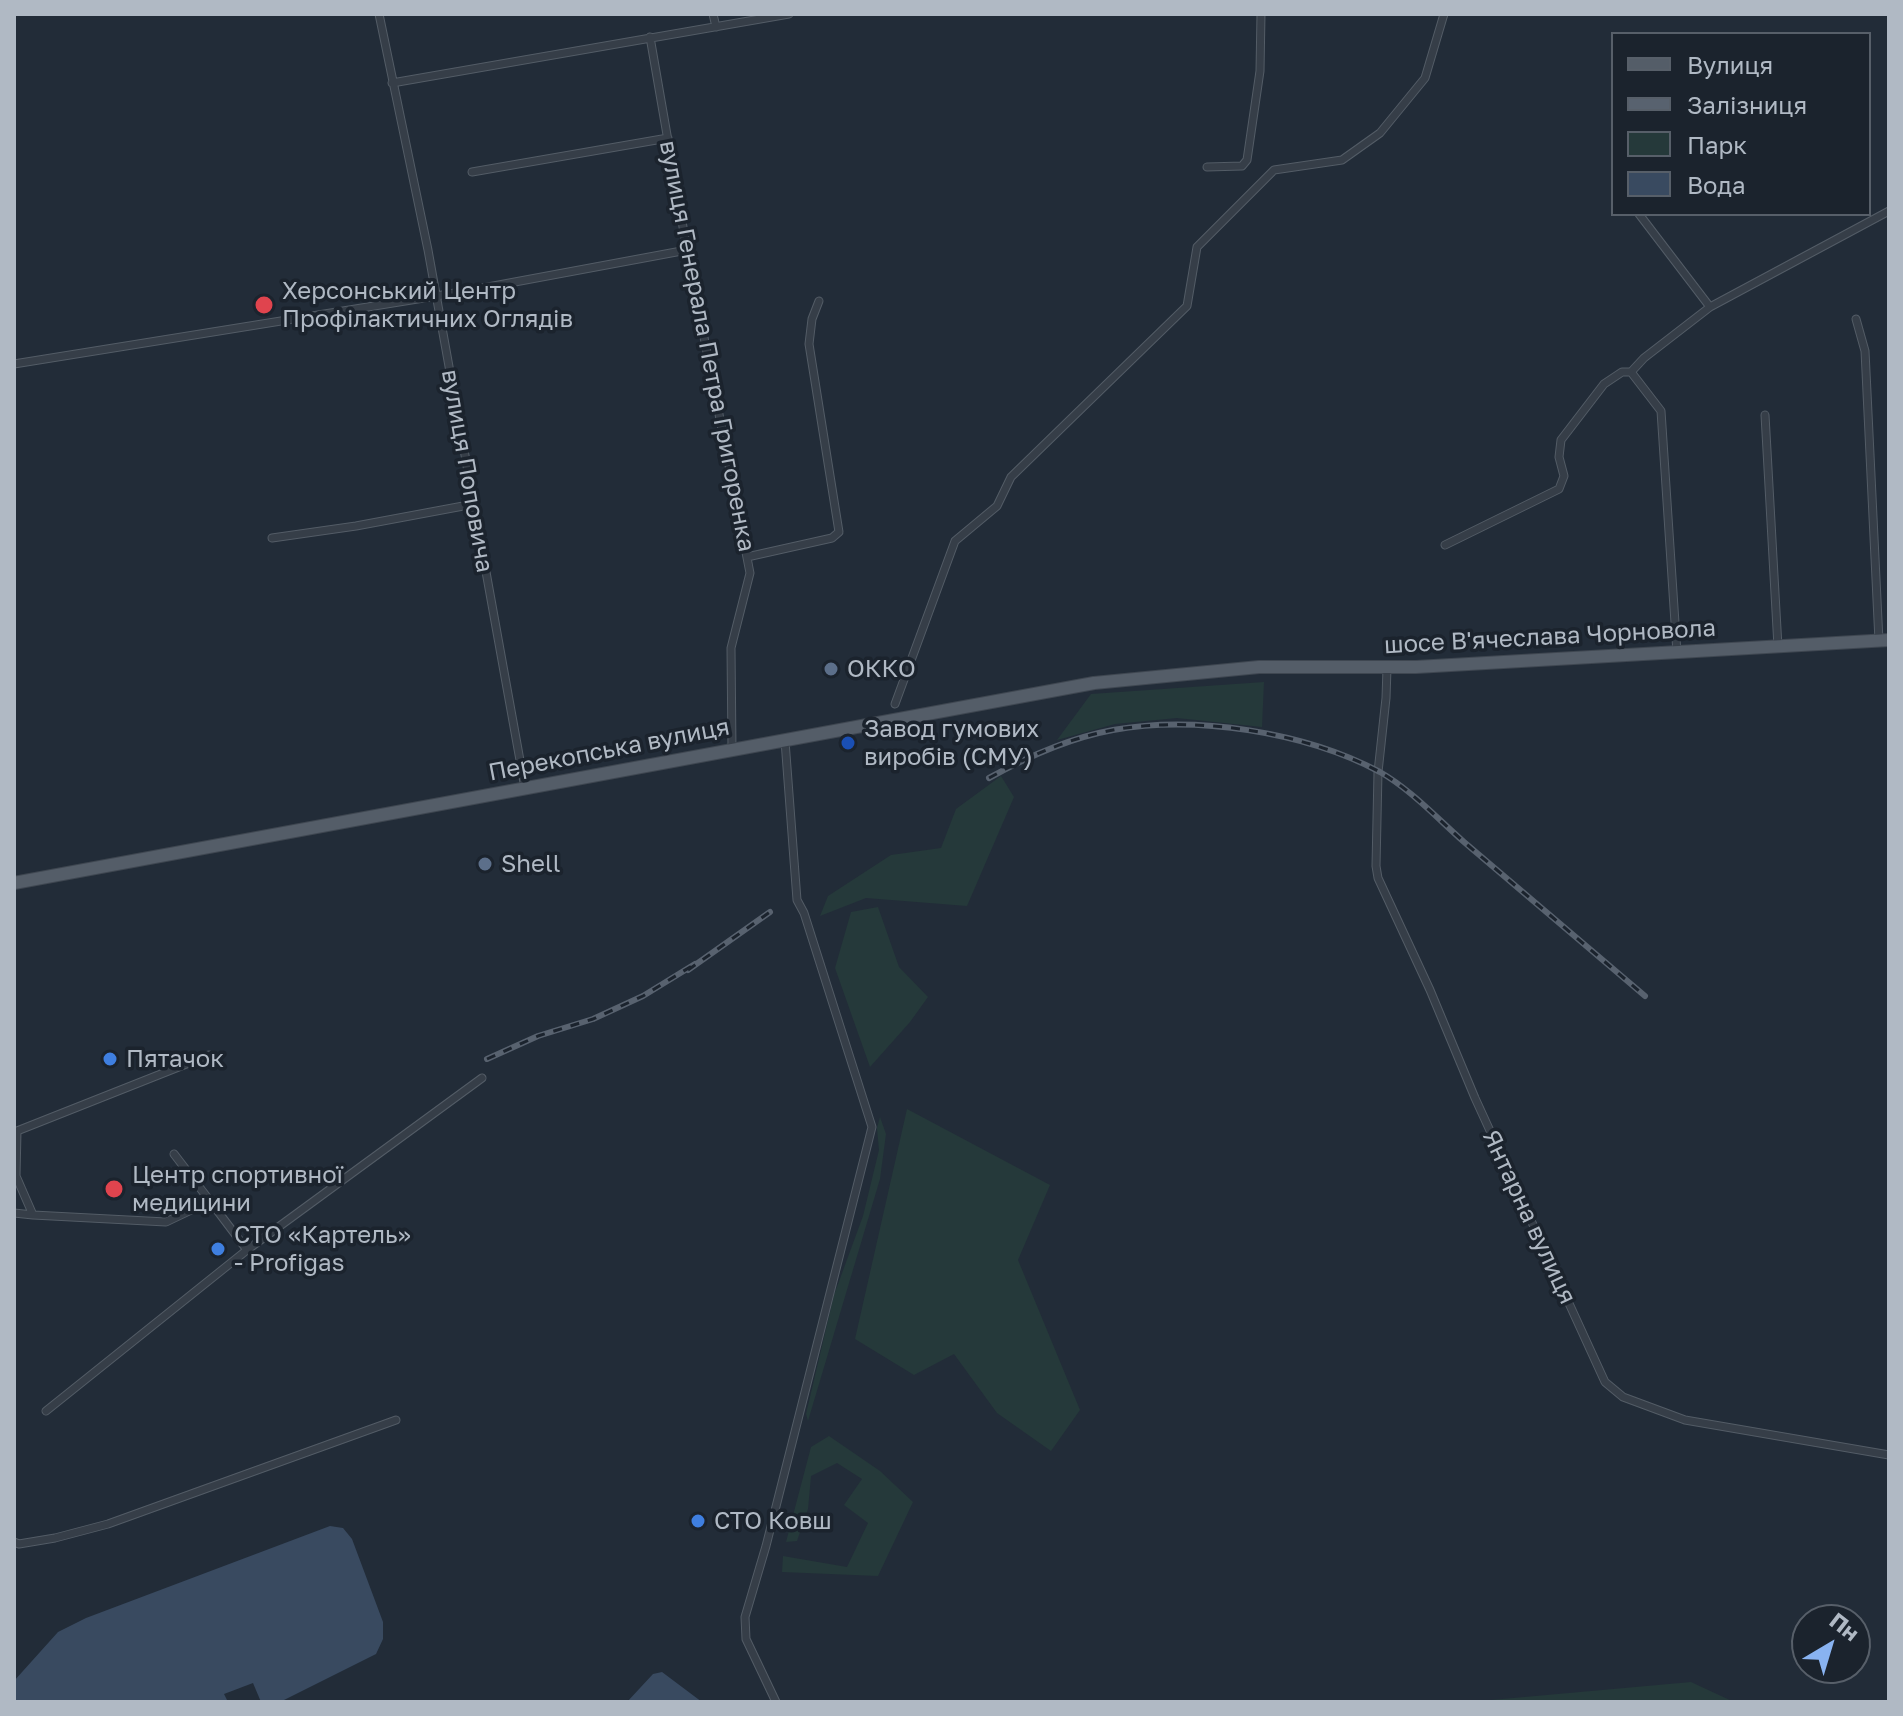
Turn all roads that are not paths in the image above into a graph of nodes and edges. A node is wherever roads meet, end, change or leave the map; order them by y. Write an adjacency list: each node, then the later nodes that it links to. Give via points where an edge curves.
1 (379, 14): 8 (street, вулиця Поповича)
2 (713, 14): 6 (street)
3 (789, 14): 6 (street)
4 (1261, 14): 10 (street, via 1260,71 1247,160 1242,166)
5 (1444, 14): 31 (street, via 1425,78 1380,133 1342,160 1274,170 1197,247 1187,306 1011,477 997,506 955,541)
6 (716, 27): 7 (street)
7 (650, 37): 8 (street); 9 (street, вулиця Генерала Петра Григоренка)
8 (392, 83): 15 (street, вулиця Поповича)
9 (668, 138): 11 (street); 14 (street, вулиця Генерала Петра Григоренка)
10 (1207, 167)
11 (472, 172)
12 (1889, 211): 17 (street)
13 (1641, 216): 17 (street)
14 (687, 250): 15 (street); 25 (street, вулиця Генерала Петра Григоренка)
15 (435, 294): 19 (street); 22 (street, вулиця Поповича)
16 (819, 301): 25 (street, via 809,344 839,532)
17 (1710, 307): 20 (street)
18 (1856, 319): 26 (street, via 1865,351)
19 (14, 364)
20 (1631, 372): 24 (street, via 1614,375 1569,426 1561,440 1564,476 1559,489); 28 (street, via 1661,411)
21 (1765, 415): 27 (street)
22 (474, 504): 23 (street); 34 (street, вулиця Поповича)
23 (272, 538)
24 (1445, 545)
25 (747, 557): 33 (street, вулиця Генерала Петра Григоренка, via 749,578 731,648)
26 (1884, 640): 27 (main road, шосе В'ячеслава Чорновола)
27 (1778, 647): 28 (main road, шосе В'ячеслава Чорновола)
28 (1677, 653): 29 (main road, шосе В'ячеслава Чорновола)
29 (1387, 668): 30 (main road, шосе В'ячеслава Чорновола); 45 (street, Янтарна вулиця, via 1378,772 1378,878 1605,1382 1623,1397 1685,1420)
30 (1214, 672): 32 (main road, Перекопська вулиця, via 1094,683)
31 (895, 704)
32 (785, 741): 33 (main road, Перекопська вулиця); 47 (street, via 797,900 872,1127 745,1617 746,1639)
33 (732, 750): 34 (main road, Перекопська вулиця)
34 (525, 788): 35 (main road, Перекопська вулиця)
35 (14, 883)
36 (209, 1055): 41 (street, via 17,1131 16,1176)
37 (482, 1078): 42 (street)
38 (174, 1154): 39 (street)
39 (210, 1201): 41 (street, via 166,1222); 42 (street)
40 (14, 1213): 41 (street)
41 (33, 1215)
42 (247, 1250): 43 (street)
43 (46, 1411)
44 (396, 1420): 46 (street, via 108,1524)
45 (1889, 1455)
46 (14, 1542)
47 (776, 1702)

